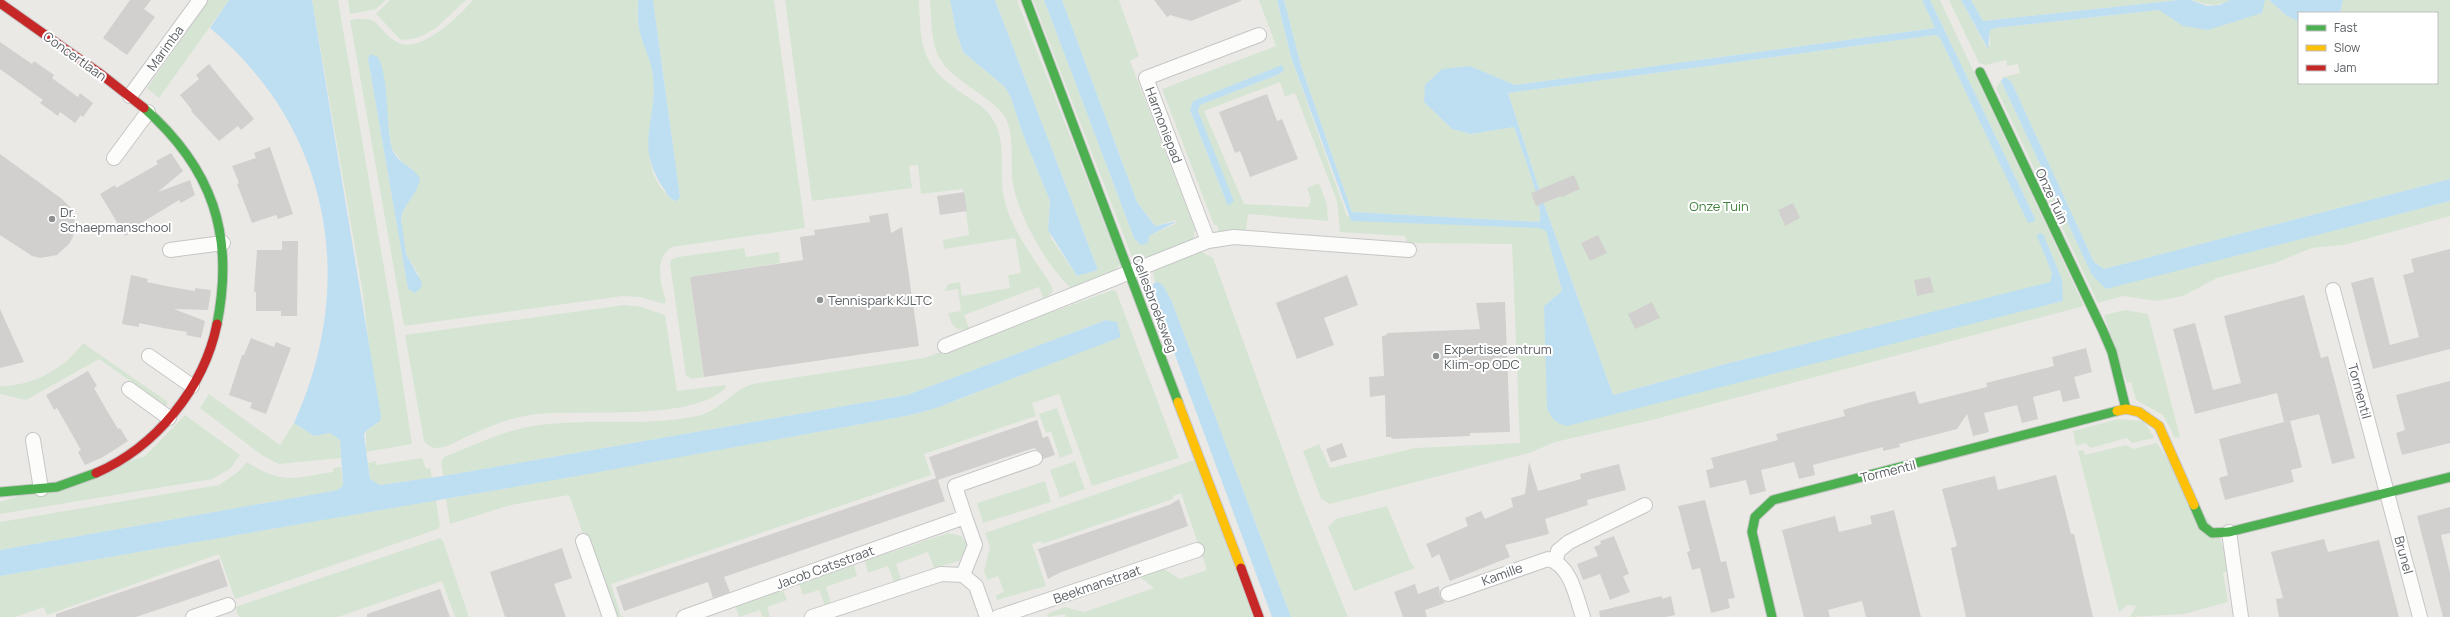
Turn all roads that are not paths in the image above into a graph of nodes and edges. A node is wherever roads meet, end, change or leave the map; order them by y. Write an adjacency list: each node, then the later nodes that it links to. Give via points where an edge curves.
1 (200, 0): 6 (street, Marimba)
2 (1026, 0): 13 (street, Cellesbroeksweg)
3 (0, 3): 6 (street, Concertlaan)
4 (1259, 35): 9 (street, Harmoniepad, via 1146,78)
5 (1980, 72): 19 (street, Onze Tuin, via 2112,352)
6 (130, 96): 7 (street, Concertlaan)
7 (148, 112): 8 (street); 10 (street, Concertlaan, via 193,161 212,203)
8 (114, 158)
9 (1208, 241): 12 (street, via 1234,237); 13 (street)
10 (223, 243): 11 (street); 17 (street, Concertlaan, via 224,288 215,340)
11 (170, 250)
12 (1409, 250)
13 (1130, 273): 15 (street); 42 (street, Cellesbroeksweg)
14 (2332, 290): 26 (street, Tormentil)
15 (945, 346)
16 (149, 356): 17 (street)
17 (192, 386): 20 (street, Concertlaan)
18 (129, 389): 20 (street)
19 (2126, 409): 29 (street, via 2139,412 2159,426 2203,526 2212,533); 44 (street, Tormentil, via 1774,500 1755,517 1752,532)
20 (169, 418): 24 (street, Concertlaan, via 157,433 120,461 75,482)
21 (33, 440): 24 (street)
22 (1035, 458): 28 (street, via 955,486)
23 (2450, 477): 26 (street)
24 (41, 490): 25 (street, Concertlaan)
25 (0, 492)
26 (2387, 492): 29 (street); 46 (street, Brunel)
27 (1645, 505): 32 (street, via 1569,542 1558,551)
28 (965, 517): 33 (street, via 975,545); 38 (street, Jacob Catsstraat)
29 (2229, 532): 45 (street)
30 (583, 541): 37 (street)
31 (1197, 550): 41 (street, Beekmanstraat)
32 (1556, 561): 34 (street, Kamille, via 1540,560); 43 (street, via 1566,572)
33 (963, 574): 39 (street, via 941,574); 40 (street, via 976,586)
34 (1448, 594)
35 (228, 605): 36 (street)
36 (193, 617)
37 (610, 617)
38 (684, 617)
39 (812, 617)
40 (987, 617)
41 (998, 617)
42 (1259, 617)
43 (1583, 617)
44 (1772, 617)
45 (2241, 617)
46 (2420, 617)

